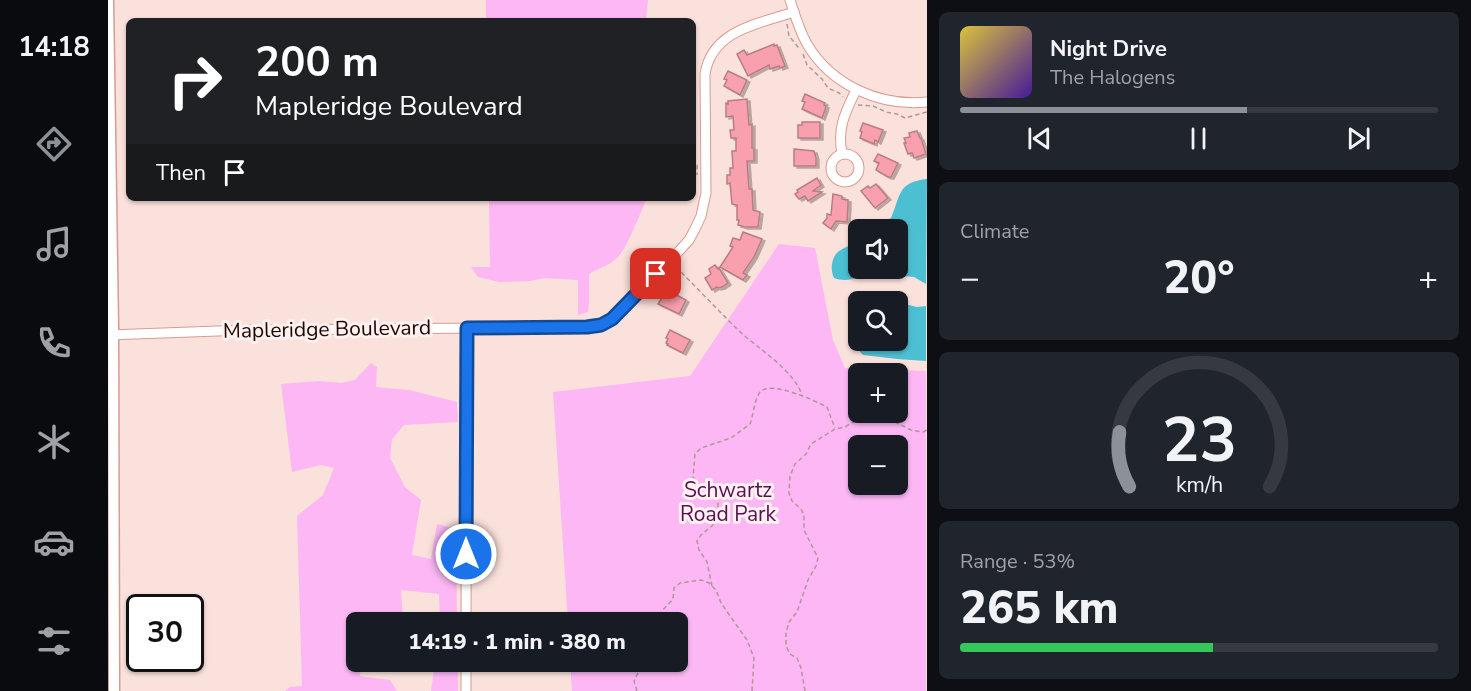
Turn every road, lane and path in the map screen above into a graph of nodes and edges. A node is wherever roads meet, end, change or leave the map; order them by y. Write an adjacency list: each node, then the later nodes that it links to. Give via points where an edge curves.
1 (108, 0): 8 (street)
2 (790, 0): 3 (street)
3 (794, 12): 4 (street, via 807,45 833,74); 10 (street, Mapleridge Boulevard, via 734,32 709,58 705,74 705,198 693,234)
4 (856, 90): 5 (street); 6 (street, via 888,101)
5 (850, 102): 7 (path, via 904,118); 9 (street, via 842,119)
6 (927, 102)
7 (927, 112)
8 (109, 146): 12 (street)
9 (842, 154)
10 (670, 261): 11 (street, Mapleridge Boulevard, via 601,325); 13 (path, via 737,329 779,364)
11 (467, 328): 12 (street, Mapleridge Boulevard); 17 (street)
12 (110, 335): 19 (street)
13 (802, 396): 14 (path, via 827,407); 16 (path, via 778,388 760,392 750,424 731,438 701,448 695,454 693,477 714,494 718,503 713,525 697,541)
14 (835, 429): 15 (path, via 875,417 910,430); 26 (path, via 811,444 790,476 789,493 804,515 804,530 818,558 786,633 786,646 801,668)
15 (927, 430)
16 (712, 586): 18 (path, via 701,580 680,584); 25 (path, via 747,640 754,658)
17 (466, 612)
18 (661, 612)
19 (111, 614): 22 (street)
20 (466, 672): 23 (street)
21 (638, 672): 24 (path, via 634,681)
22 (114, 691)
23 (466, 691)
24 (637, 691)
25 (752, 691)
26 (806, 691)

